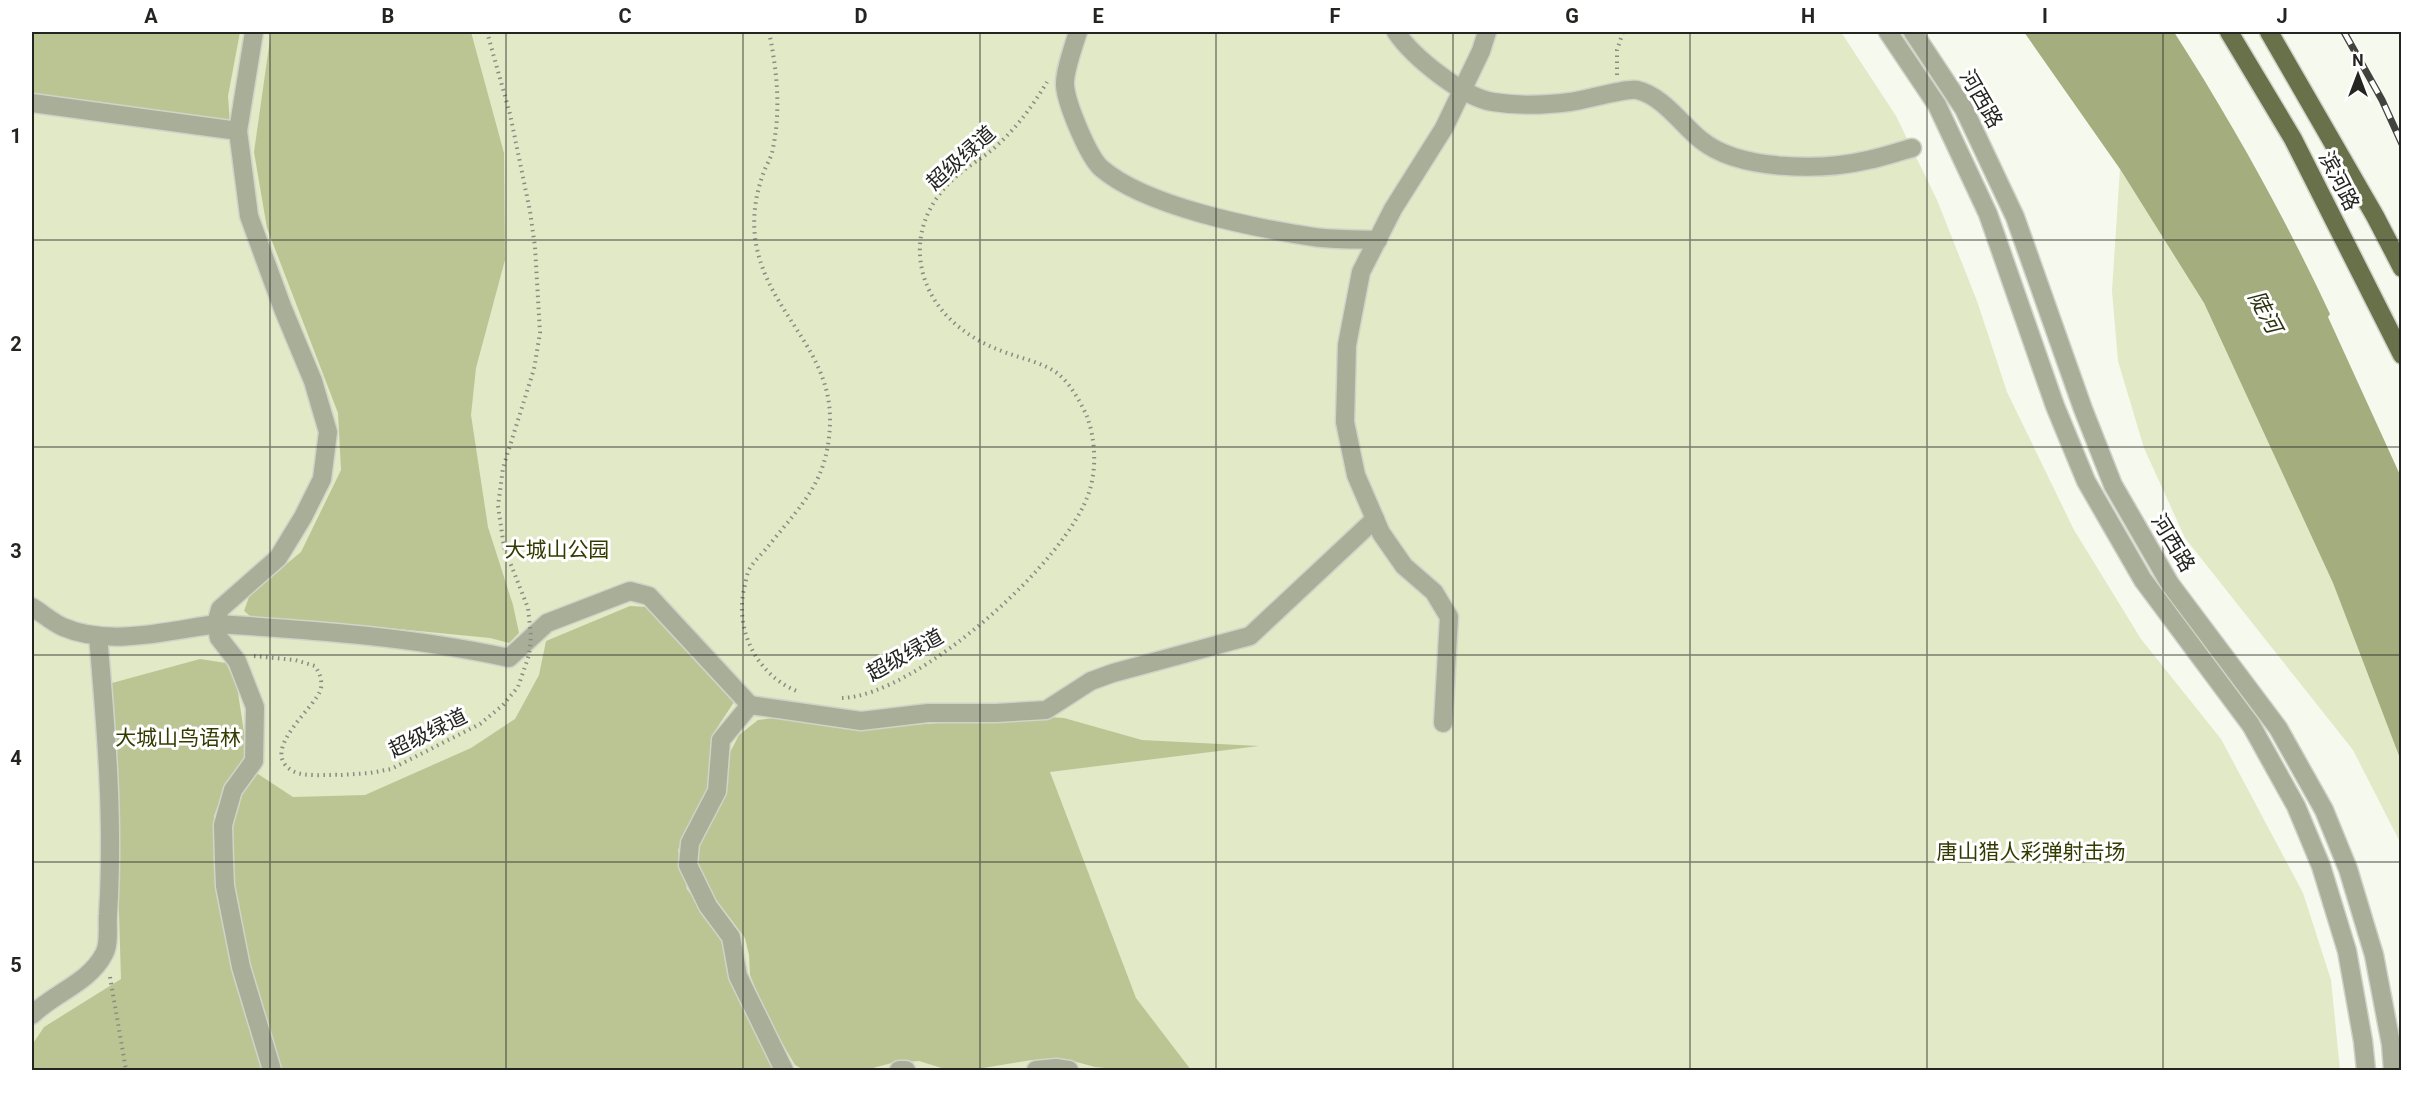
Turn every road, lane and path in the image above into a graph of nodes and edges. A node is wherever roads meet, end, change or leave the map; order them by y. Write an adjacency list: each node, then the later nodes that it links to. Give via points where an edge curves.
1 (254, 32): 15 (street)
2 (486, 32): 24 (path, 超级绿道, bridge, via 510,114 535,247 540,333 534,369 503,468 498,506 504,547 528,608 531,636 525,673 503,705 480,724 391,769 351,774 303,773 291,770 283,760 282,748 320,690 321,677 315,666)
3 (769, 32): 25 (path, via 778,121 773,152 755,203 757,251 770,286 821,370 828,398 829,446 808,497 749,570 742,594 742,615 745,634 763,667 777,680)
4 (1078, 32): 17 (street, via 1065,84 1077,128 1100,167 1132,188 1178,206 1238,222 1315,237)
5 (1396, 32): 13 (street, via 1446,81 1492,102 1569,102)
6 (1488, 32): 17 (street, via 1444,128)
7 (1623, 32): 13 (path, via 1617,50)
8 (1888, 32): 38 (street, 河西路, via 1937,105 1988,214 2055,406 2086,481 2143,580 2251,725 2296,806 2321,866 2347,951)
9 (1913, 32): 39 (street, 河西路, via 1964,109 2015,217 2113,484 2170,584 2278,728 2324,810 2349,869 2374,955)
10 (2229, 32): 19 (main road, 滨河路, via 2293,139)
11 (2269, 32): 18 (main road, 滨河路)
12 (1051, 74): 26 (path, 超级绿道, via 1012,131 947,185 933,203 924,224 921,268 935,300 961,330 981,344 1058,374 1074,392 1093,442 1090,490 1079,515 1049,555 1017,593 980,627 900,679 850,698)
13 (1617, 93): 16 (street, via 1636,90 1663,102 1703,142 1738,158 1779,166 1825,166)
14 (32, 103): 15 (street)
15 (238, 131): 22 (street, via 249,216 314,381 328,432 322,479 303,517 278,558 219,609)
16 (1912, 148)
17 (1378, 240): 20 (street, via 1361,272 1347,345 1345,422 1356,475)
18 (2402, 268)
19 (2402, 355)
20 (1375, 519): 27 (street, via 1250,636 1113,673 1091,681 1046,710 928,713 861,720); 28 (street, via 1404,566 1434,592 1449,617)
21 (32, 607): 23 (street, via 63,626)
22 (216, 624): 23 (street); 27 (street, via 309,629 455,646 509,658 546,622 630,591 650,596); 32 (street, via 219,638 237,661 255,707 254,761 233,790 223,825 225,886 242,967)
23 (98, 636): 29 (street, via 109,814)
24 (277, 657)
25 (806, 694)
26 (831, 699)
27 (750, 705): 33 (street, via 721,740 717,791 690,843 688,865 708,906 731,937 738,976)
28 (1443, 723)
29 (106, 953): 30 (street, via 90,973); 31 (path)
30 (32, 1015)
31 (126, 1071)
32 (272, 1071)
33 (784, 1071)
34 (899, 1071): 35 (street)
35 (906, 1071)
36 (1036, 1071): 37 (street)
37 (1069, 1071)
38 (2366, 1071)
39 (2393, 1071)

